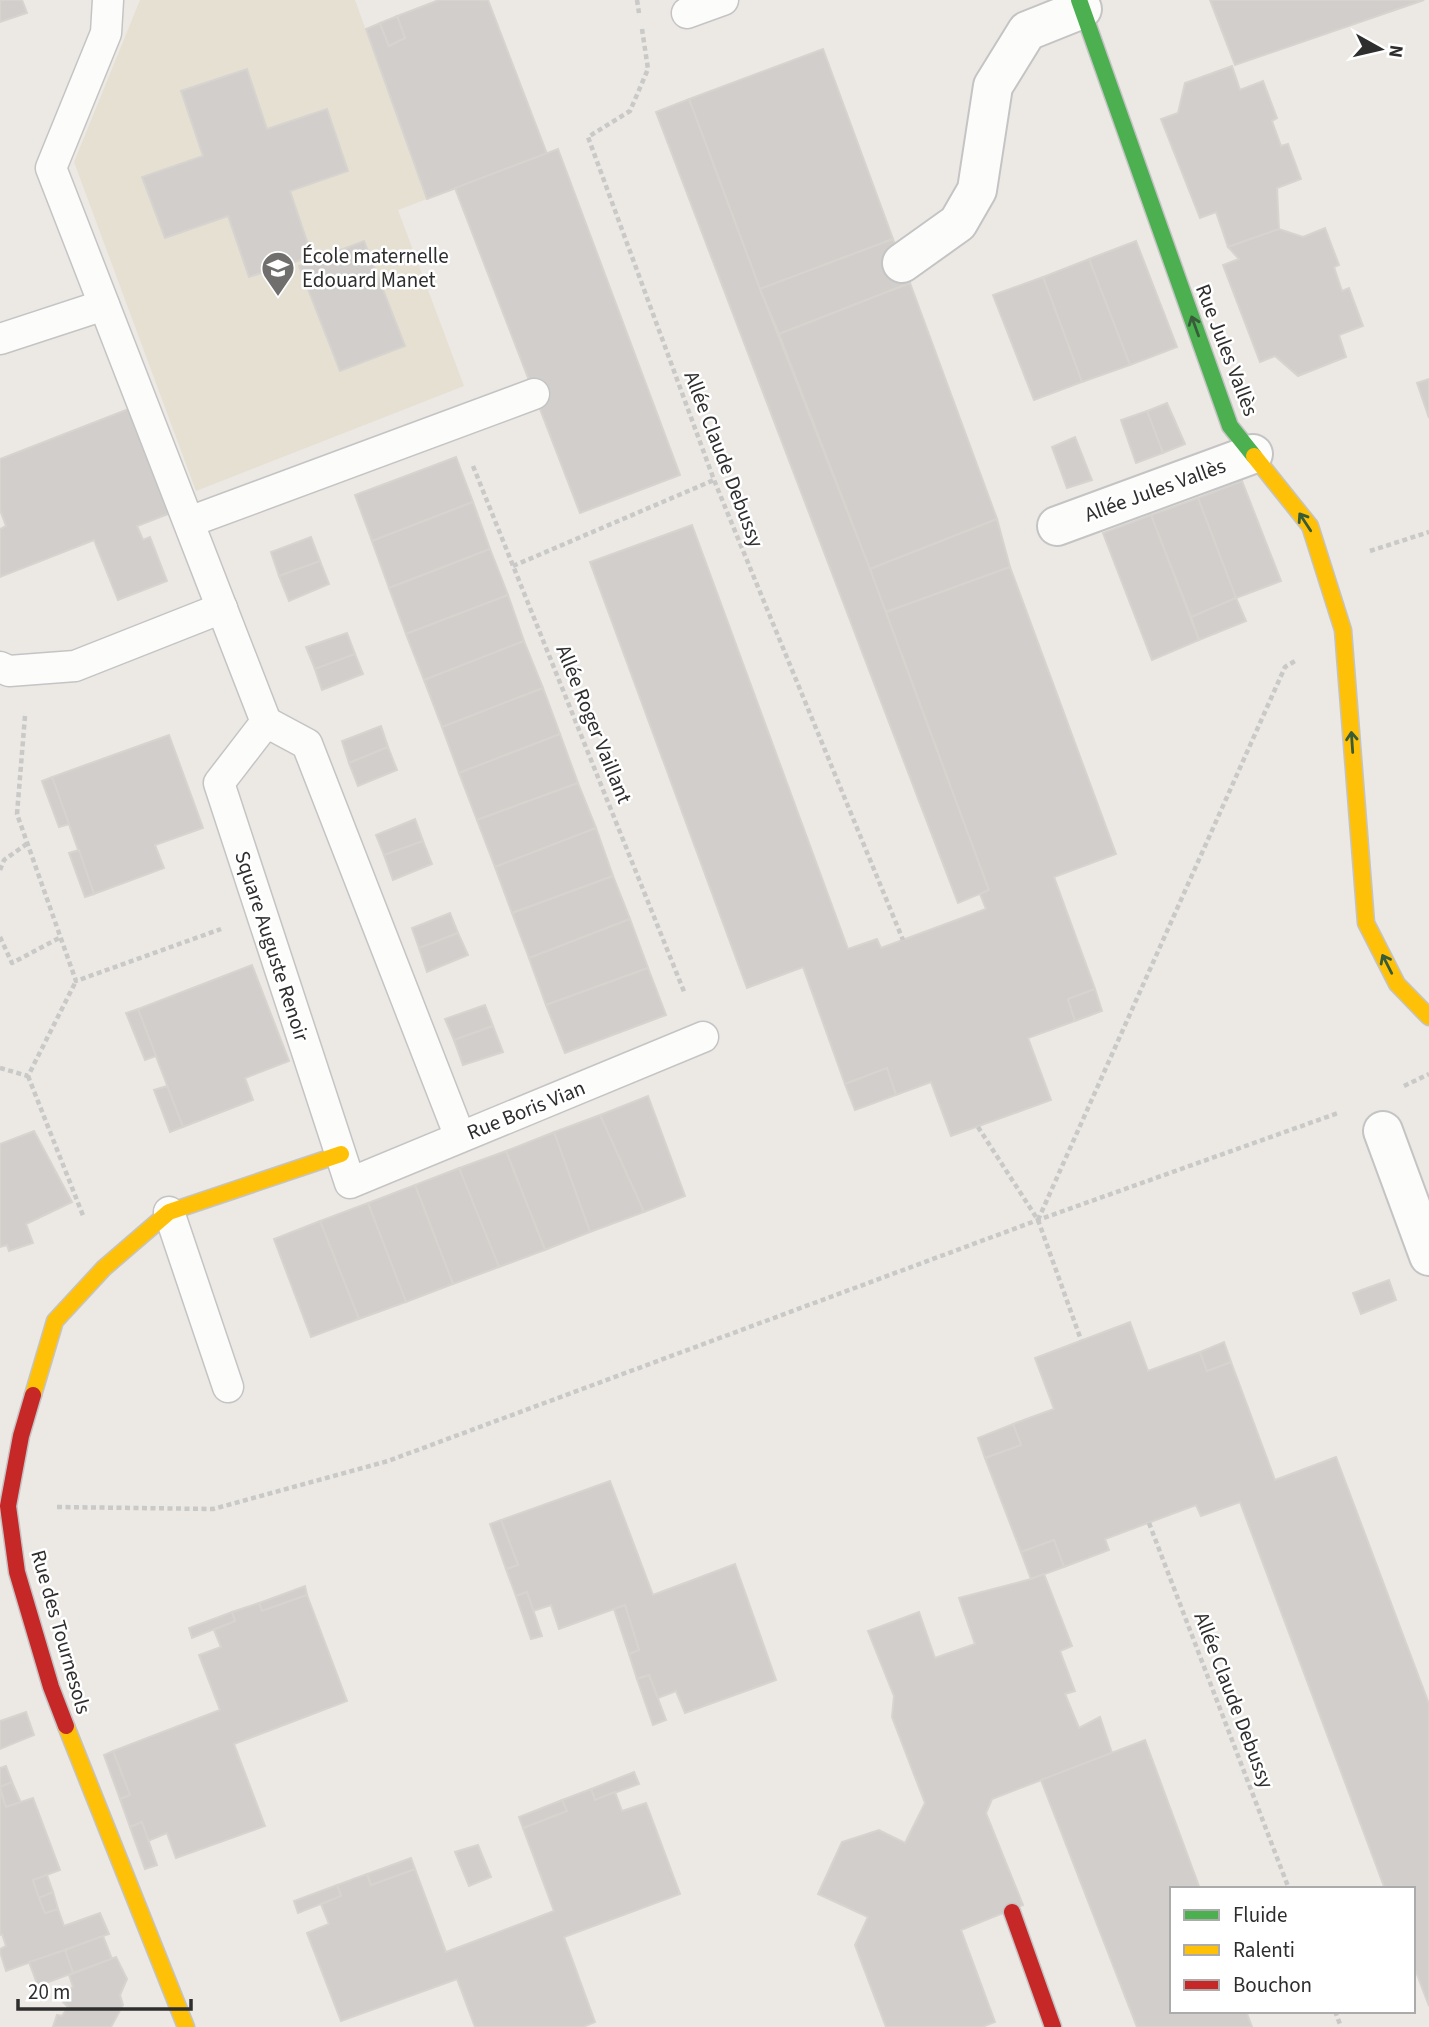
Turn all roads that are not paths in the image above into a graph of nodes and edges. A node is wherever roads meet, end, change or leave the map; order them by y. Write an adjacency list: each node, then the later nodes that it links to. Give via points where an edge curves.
1 (108, 0): 6 (lane, via 106,33 51,168)
2 (723, 0): 4 (lane)
3 (1080, 5): 5 (street, via 1027,31 993,86 977,190 958,223); 9 (street, Rue Jules Vallès, one-way to 3, via 1230,426)
4 (687, 13)
5 (902, 263)
6 (104, 305): 7 (lane); 10 (lane)
7 (0, 339)
8 (534, 394): 10 (lane)
9 (1253, 454): 11 (street, Allée Jules Vallès); 15 (street, Rue Jules Vallès, one-way to 9, via 1396,984 1366,923 1343,630 1323,566 1310,526)
10 (189, 522): 12 (lane)
11 (1057, 526)
12 (222, 608): 13 (lane, via 75,666); 14 (lane)
13 (14, 668)
14 (266, 722): 18 (lane, via 307,744); 19 (lane, Square Auguste Renoir, via 219,783)
15 (1429, 1017)
16 (703, 1037): 18 (lane, Rue Boris Vian)
17 (1383, 1131): 22 (street)
18 (460, 1137): 20 (lane, Rue Boris Vian)
19 (341, 1154): 20 (lane, Square Auguste Renoir); 21 (street, Rue des Tournesols)
20 (350, 1183)
21 (169, 1212): 23 (lane); 25 (street, Rue des Tournesols, via 104,1268 55,1321 21,1436 8,1506 17,1572 51,1687)
22 (1429, 1256)
23 (228, 1387)
24 (1012, 1912): 26 (street)
25 (186, 2027)
26 (1053, 2027)

